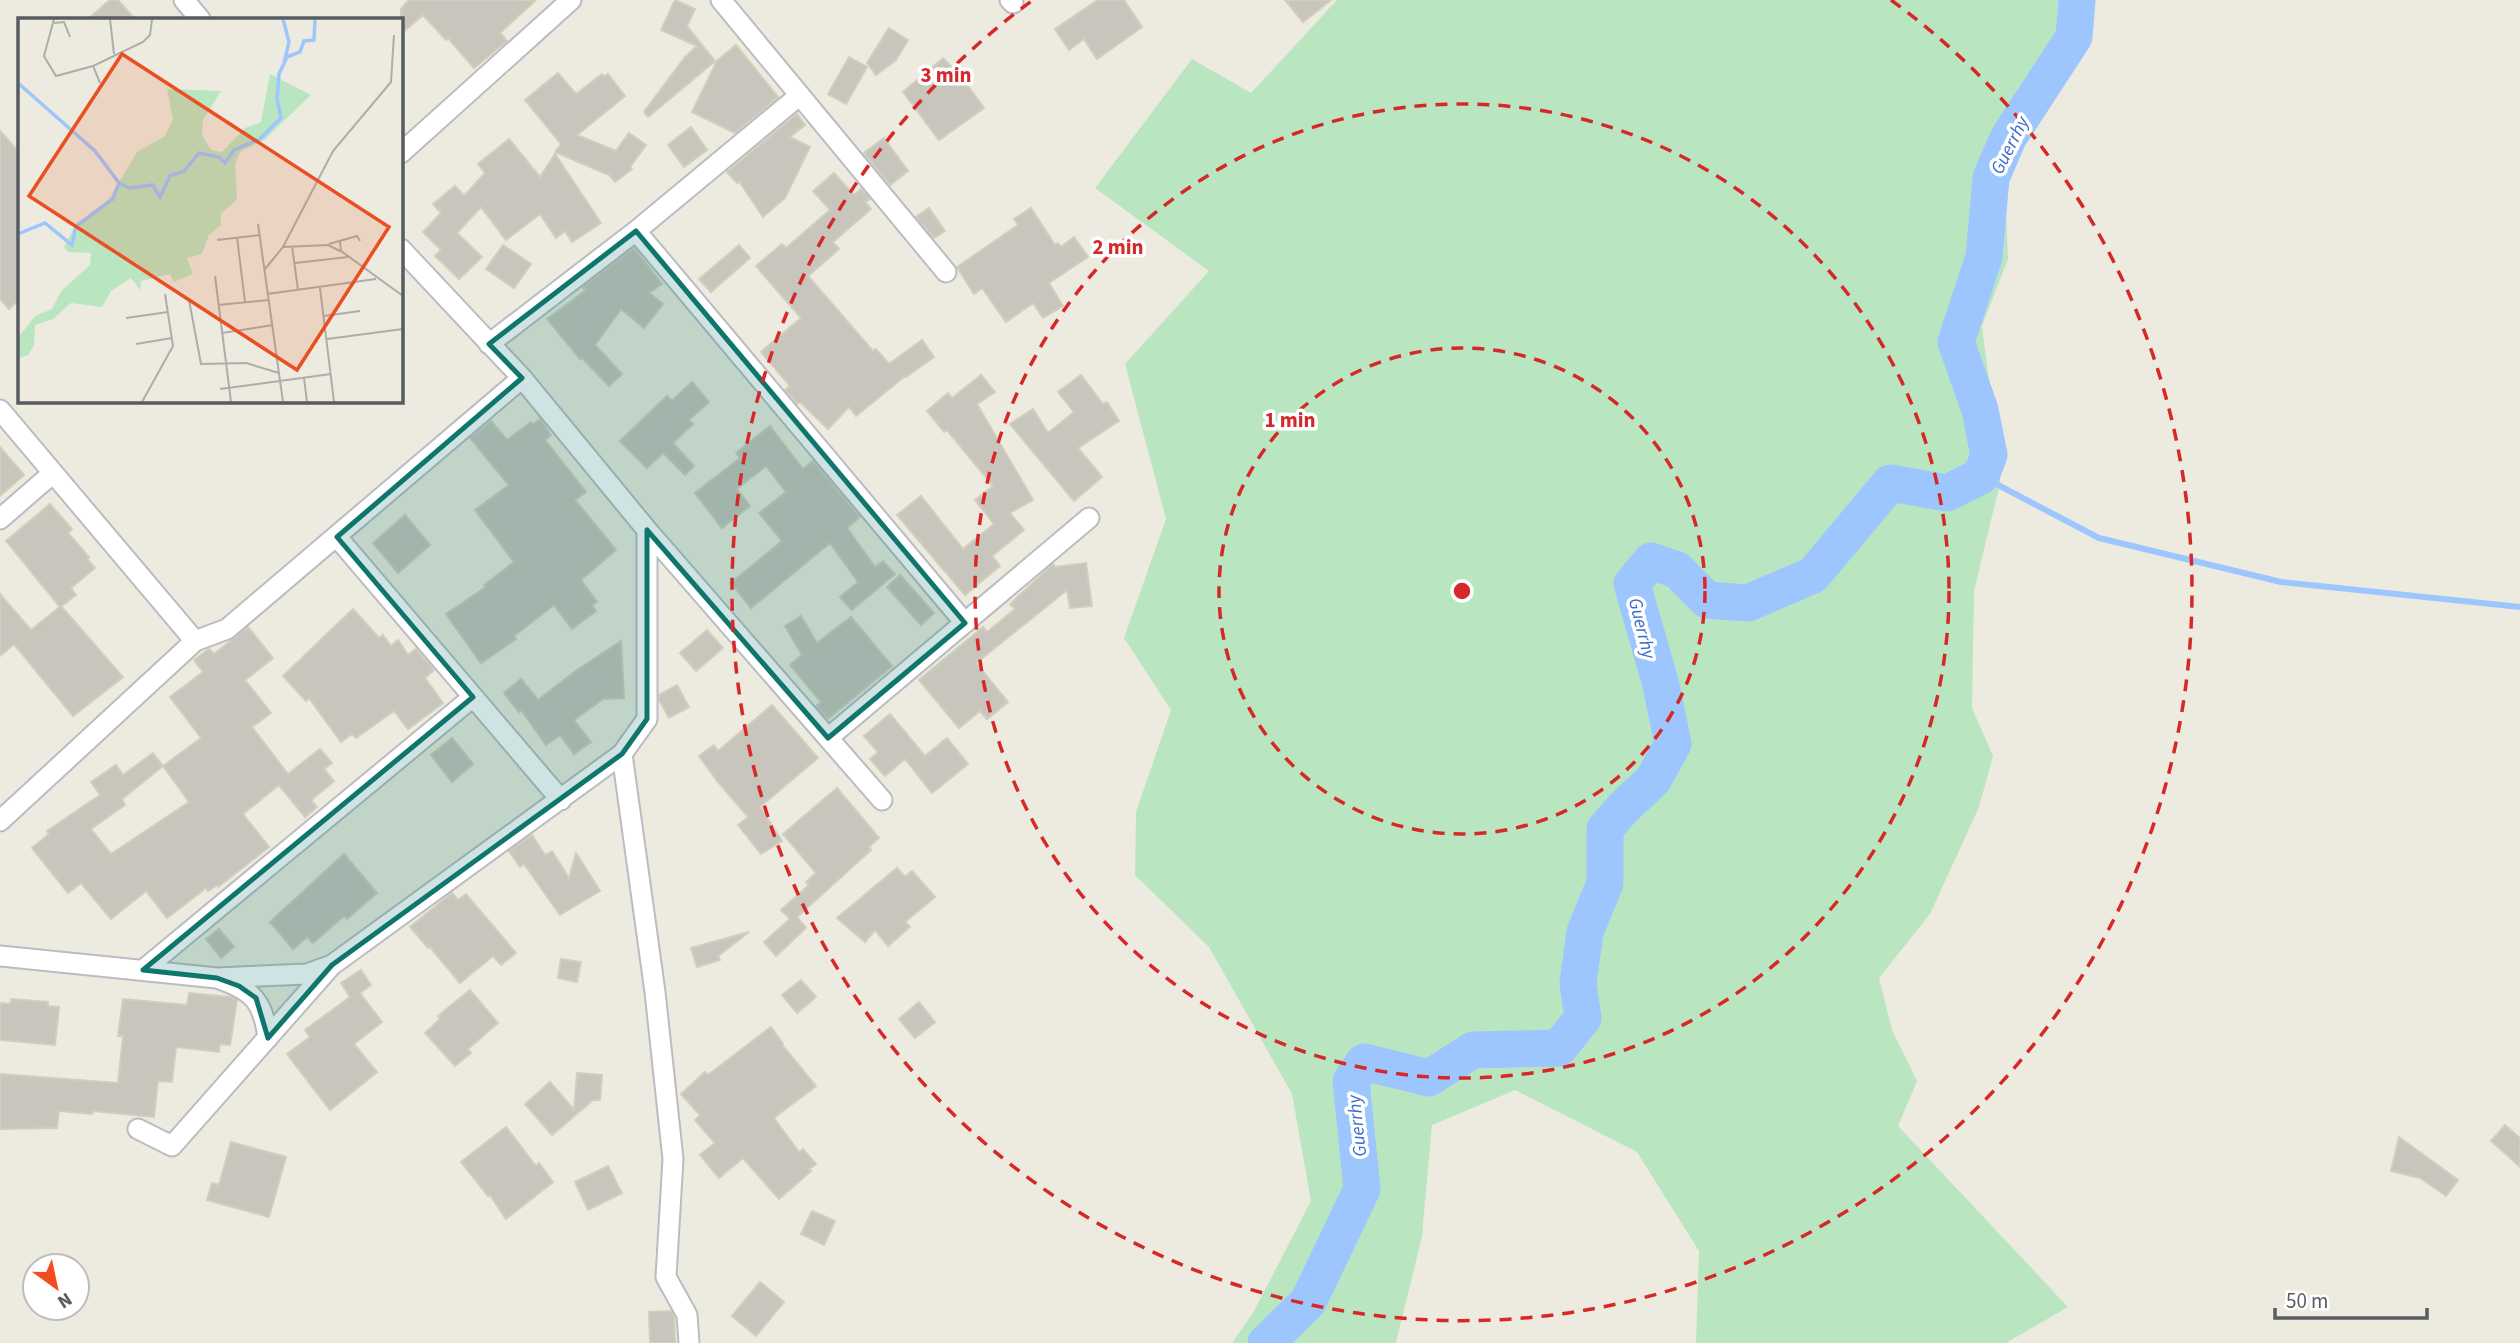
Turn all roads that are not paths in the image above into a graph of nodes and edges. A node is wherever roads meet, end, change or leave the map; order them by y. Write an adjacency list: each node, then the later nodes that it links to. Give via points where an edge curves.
1 (184, 0): 4 (street)
2 (571, 0): 6 (street)
3 (720, 0): 5 (street)
4 (199, 18)
5 (800, 95): 7 (street); 9 (street)
6 (402, 152)
7 (636, 231): 10 (street); 18 (street)
8 (402, 250): 10 (street)
9 (946, 272)
10 (489, 344): 11 (street)
11 (522, 378): 16 (street); 17 (street)
12 (0, 410): 13 (street)
13 (52, 473): 15 (street); 19 (street)
14 (1088, 518): 18 (street)
15 (0, 519)
16 (648, 530): 21 (street); 22 (street, via 648,719)
17 (337, 537): 19 (street, via 227,629); 20 (street)
18 (965, 623): 21 (street)
19 (195, 641): 25 (street)
20 (473, 697): 23 (street); 28 (street)
21 (828, 738): 24 (street)
22 (622, 754): 23 (street); 32 (street, via 673,1159 666,1277 687,1315)
23 (561, 800): 27 (street)
24 (882, 800)
25 (0, 821)
26 (0, 956): 28 (street)
27 (332, 965): 29 (street, via 307,974); 30 (street)
28 (143, 970): 29 (street)
29 (217, 978): 30 (street, via 256,998)
30 (268, 1038): 31 (street, via 172,1146)
31 (138, 1129)
32 (689, 1343)

